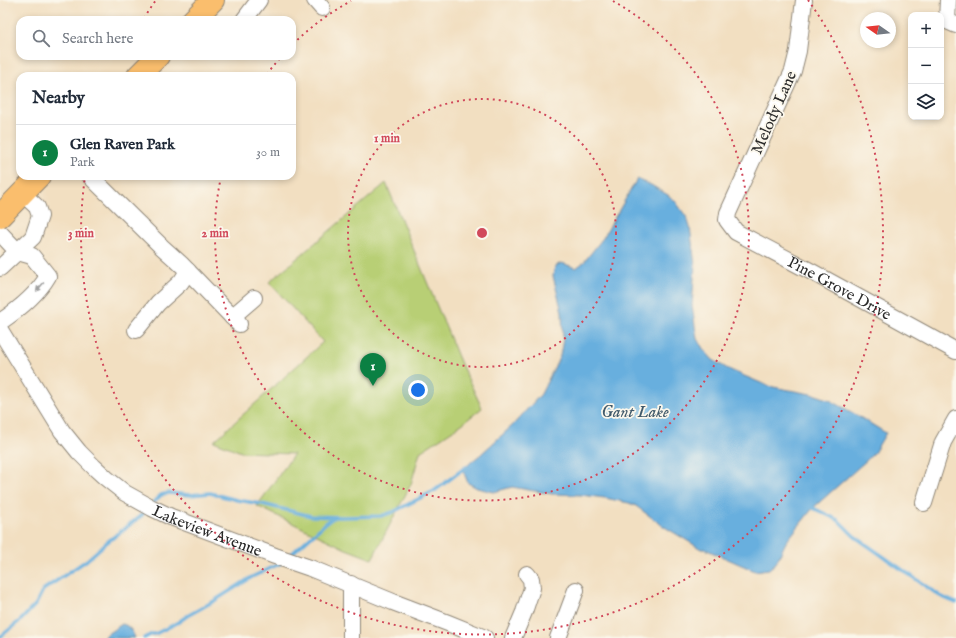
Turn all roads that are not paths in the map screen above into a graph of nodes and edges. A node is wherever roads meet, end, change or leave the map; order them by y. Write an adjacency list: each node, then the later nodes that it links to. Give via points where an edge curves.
1 (213, 0): 5 (highway)
2 (259, 0): 6 (street)
3 (804, 0): 14 (street, Melody Lane, via 793,71)
4 (948, 0): 7 (street, via 947,21)
5 (197, 16)
6 (247, 16)
7 (956, 25)
8 (154, 60): 9 (highway)
9 (142, 72)
10 (35, 180): 12 (highway)
11 (94, 180): 18 (street)
12 (22, 193): 13 (highway); 16 (street, via 37,207 40,216)
13 (0, 216)
14 (727, 220): 23 (street, Pine Grove Drive, via 736,232)
15 (0, 233): 16 (street)
16 (25, 254): 17 (street); 20 (street, one-way to 20, via 48,276 42,286 16,311)
17 (0, 268)
18 (188, 271): 19 (street, via 236,321); 22 (street, via 181,282 158,303)
19 (254, 298)
20 (0, 322)
21 (0, 330): 27 (street, Lakeview Avenue, via 62,431 94,467 126,493 171,517)
22 (136, 330)
23 (956, 351)
24 (956, 419): 25 (street, via 943,442)
25 (924, 502)
26 (527, 574): 31 (street, via 531,579 532,588)
27 (351, 584): 29 (street); 30 (street, Lakeview Avenue)
28 (576, 590): 32 (street)
29 (351, 638)
30 (485, 638)
31 (513, 638)
32 (558, 638)

